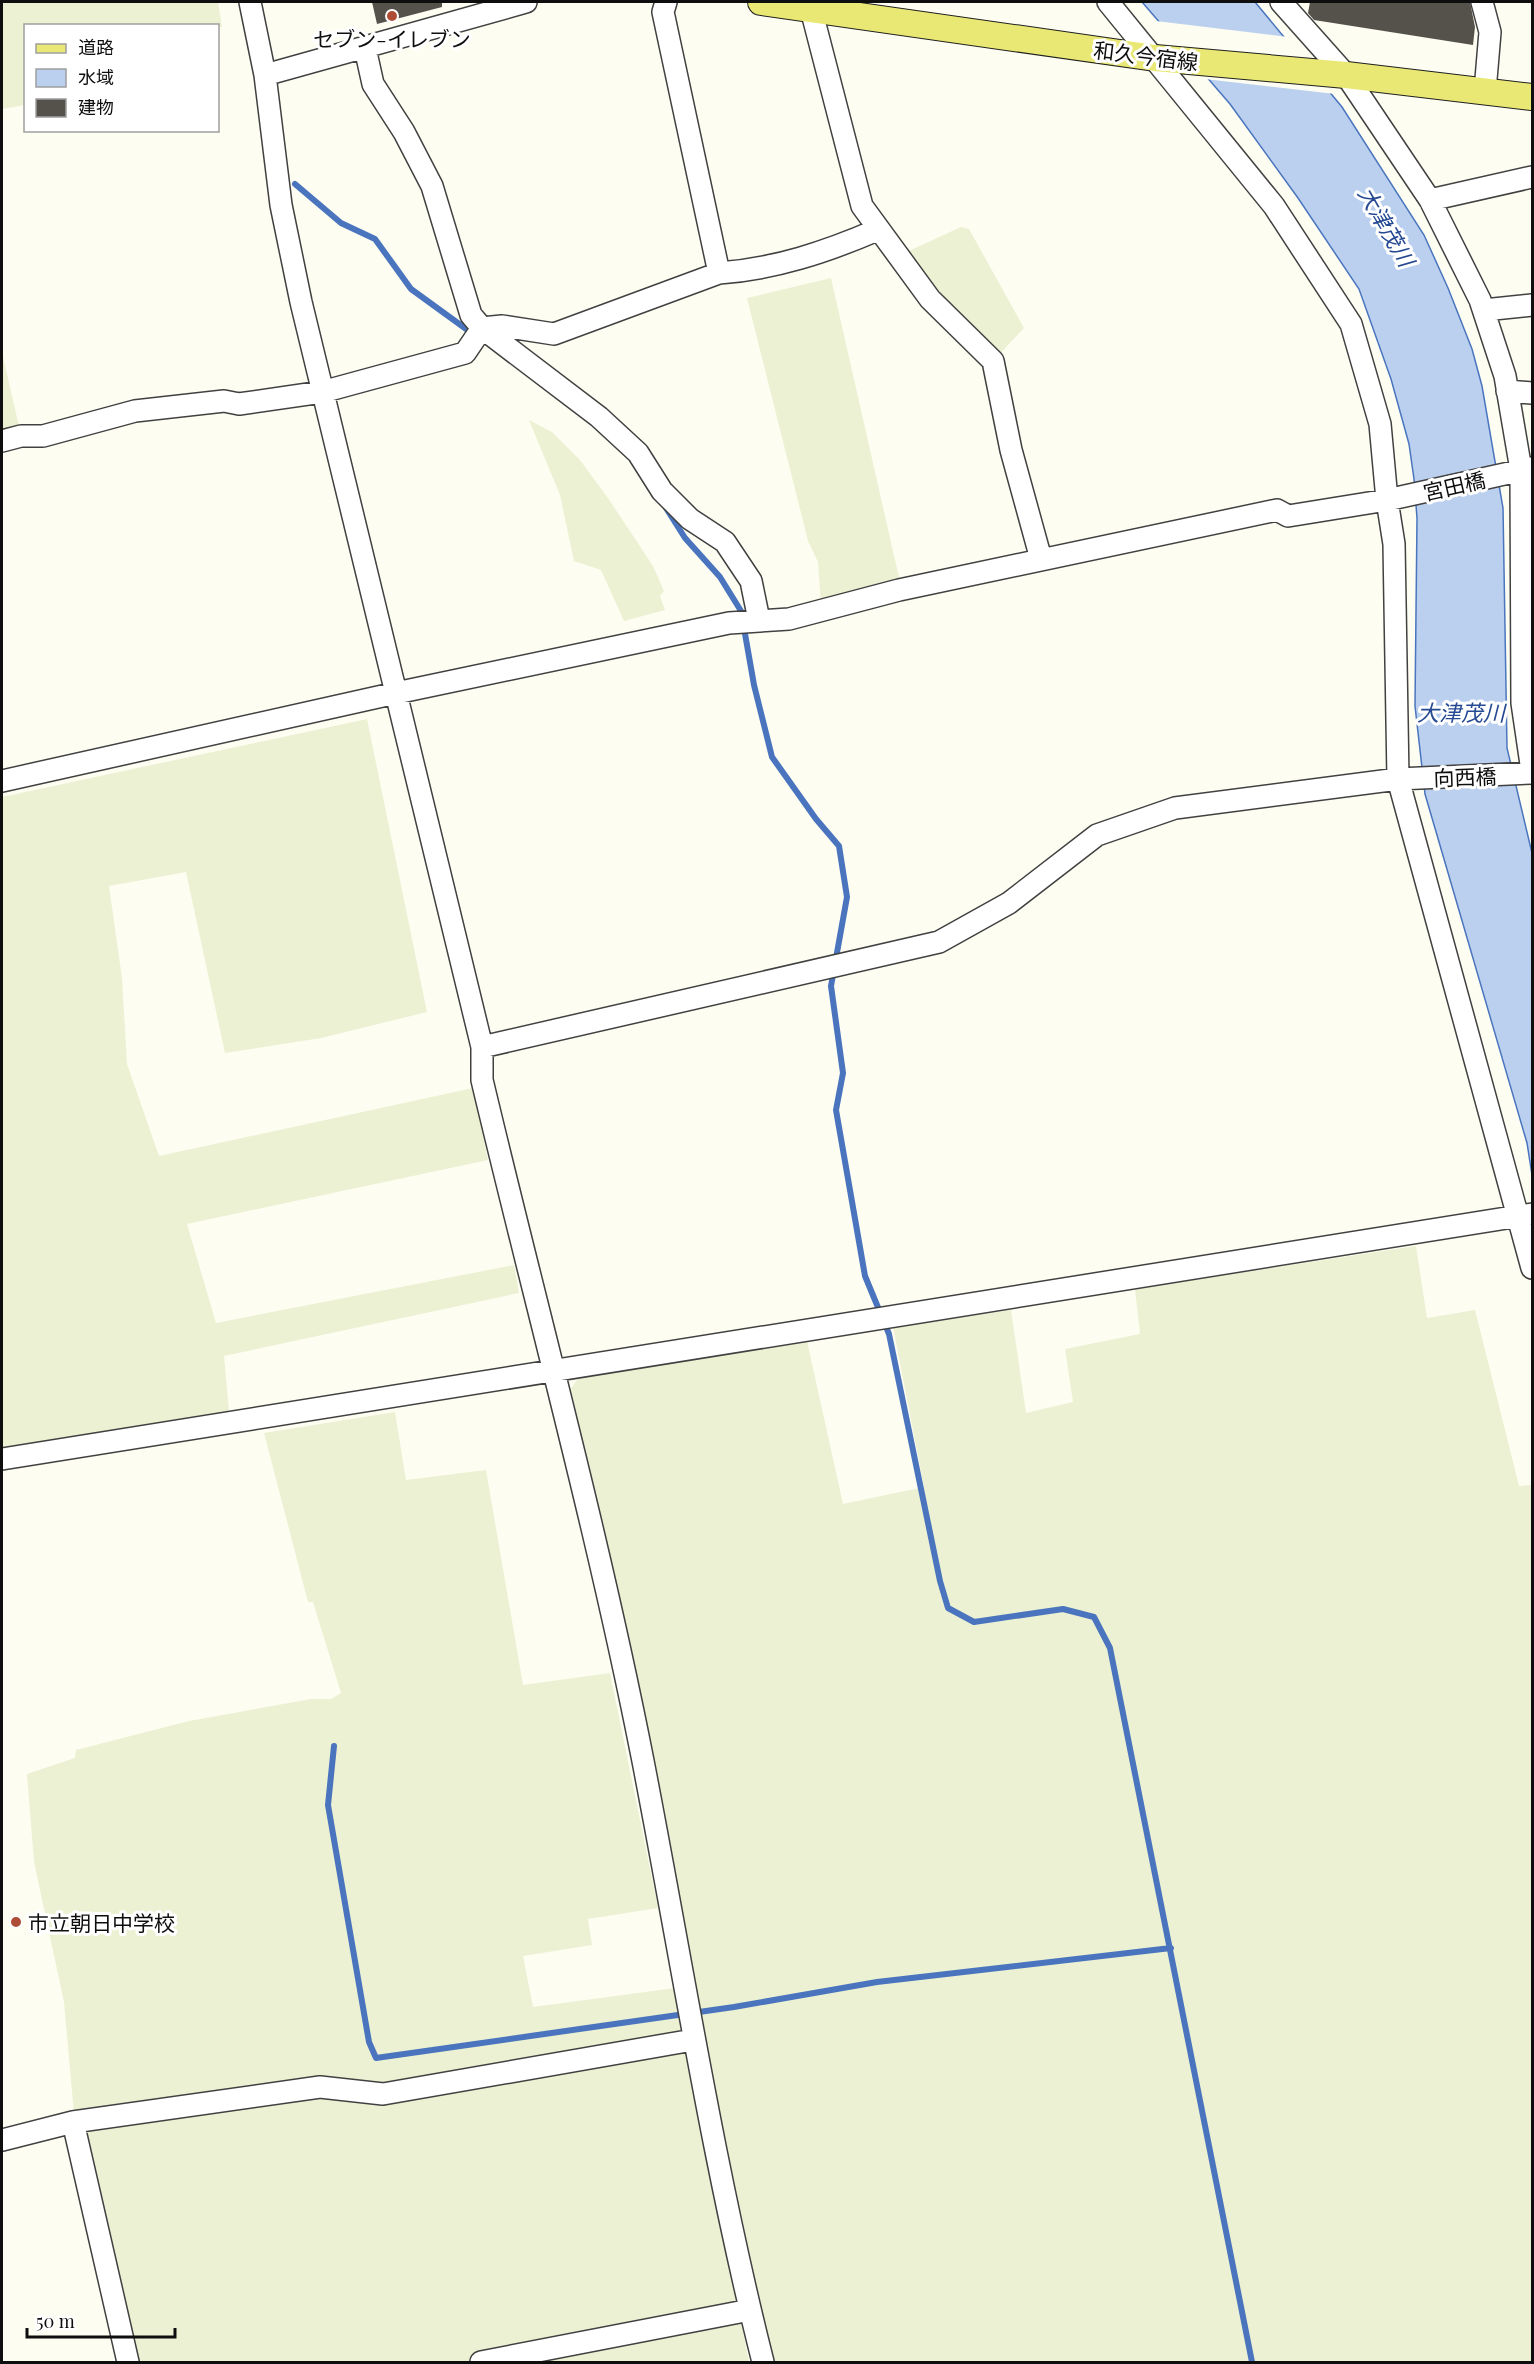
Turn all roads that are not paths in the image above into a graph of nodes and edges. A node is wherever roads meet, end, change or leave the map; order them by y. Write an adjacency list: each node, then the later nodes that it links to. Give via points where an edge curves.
1 (250, 2): 11 (street)
2 (526, 2): 9 (street)
3 (666, 2): 18 (street, via 663,12)
4 (761, 2): 8 (main road, 和久今宿線)
5 (1108, 2): 10 (street)
6 (1281, 2): 12 (street)
7 (1482, 2): 13 (street, via 1490,32)
8 (811, 9): 10 (main road, 和久今宿線); 17 (street, via 862,206)
9 (365, 48): 11 (street); 21 (street, via 373,84 432,186 471,315)
10 (1155, 58): 12 (main road, 和久今宿線); 27 (street, via 1275,206 1351,324 1380,424)
11 (265, 75): 23 (street, via 280,205)
12 (1346, 75): 13 (main road, 和久今宿線); 16 (street)
13 (1485, 91): 14 (main road, 和久今宿線)
14 (1533, 97)
15 (1533, 177): 16 (street)
16 (1430, 200): 20 (street)
17 (876, 230): 18 (street, via 829,250 754,270); 28 (street, via 930,299 993,361 1011,450)
18 (719, 273): 21 (street, via 554,334 502,326)
19 (1533, 304): 20 (street)
20 (1484, 310): 22 (street)
21 (482, 328): 23 (street, via 465,353); 29 (street, via 599,417 638,453 662,491 690,519 725,542 751,581)
22 (1507, 391): 24 (street); 26 (street)
23 (322, 392): 25 (street, via 238,404 135,411 43,436); 30 (street)
24 (1533, 393)
25 (2, 441)
26 (1527, 469): 27 (street, 宮田橋); 31 (street, via 1522,703)
27 (1387, 500): 28 (street, 宮田橋, via 1288,516 1277,510); 32 (street, via 1394,544)
28 (1041, 559): 29 (street, 宮田橋, via 899,590 789,620)
29 (759, 620): 30 (street, 宮田橋)
30 (396, 693): 33 (street, 宮田橋); 34 (street)
31 (1533, 772): 32 (street, 向西橋)
32 (1398, 779): 34 (street, 向西橋, via 1175,808 1097,835 1009,903 939,942); 35 (street)
33 (2, 781)
34 (482, 1047): 37 (street, via 482,1080)
35 (1525, 1215): 36 (street); 37 (street)
36 (1533, 1268)
37 (552, 1371): 38 (street); 39 (street, via 588,1508 643,1760)
38 (2, 1459)
39 (693, 2040): 40 (street, via 383,2094 320,2087); 42 (street)
40 (73, 2122): 41 (street); 43 (street)
41 (2, 2140)
42 (750, 2310): 44 (street); 45 (street)
43 (128, 2362)
44 (481, 2362)
45 (763, 2362)

